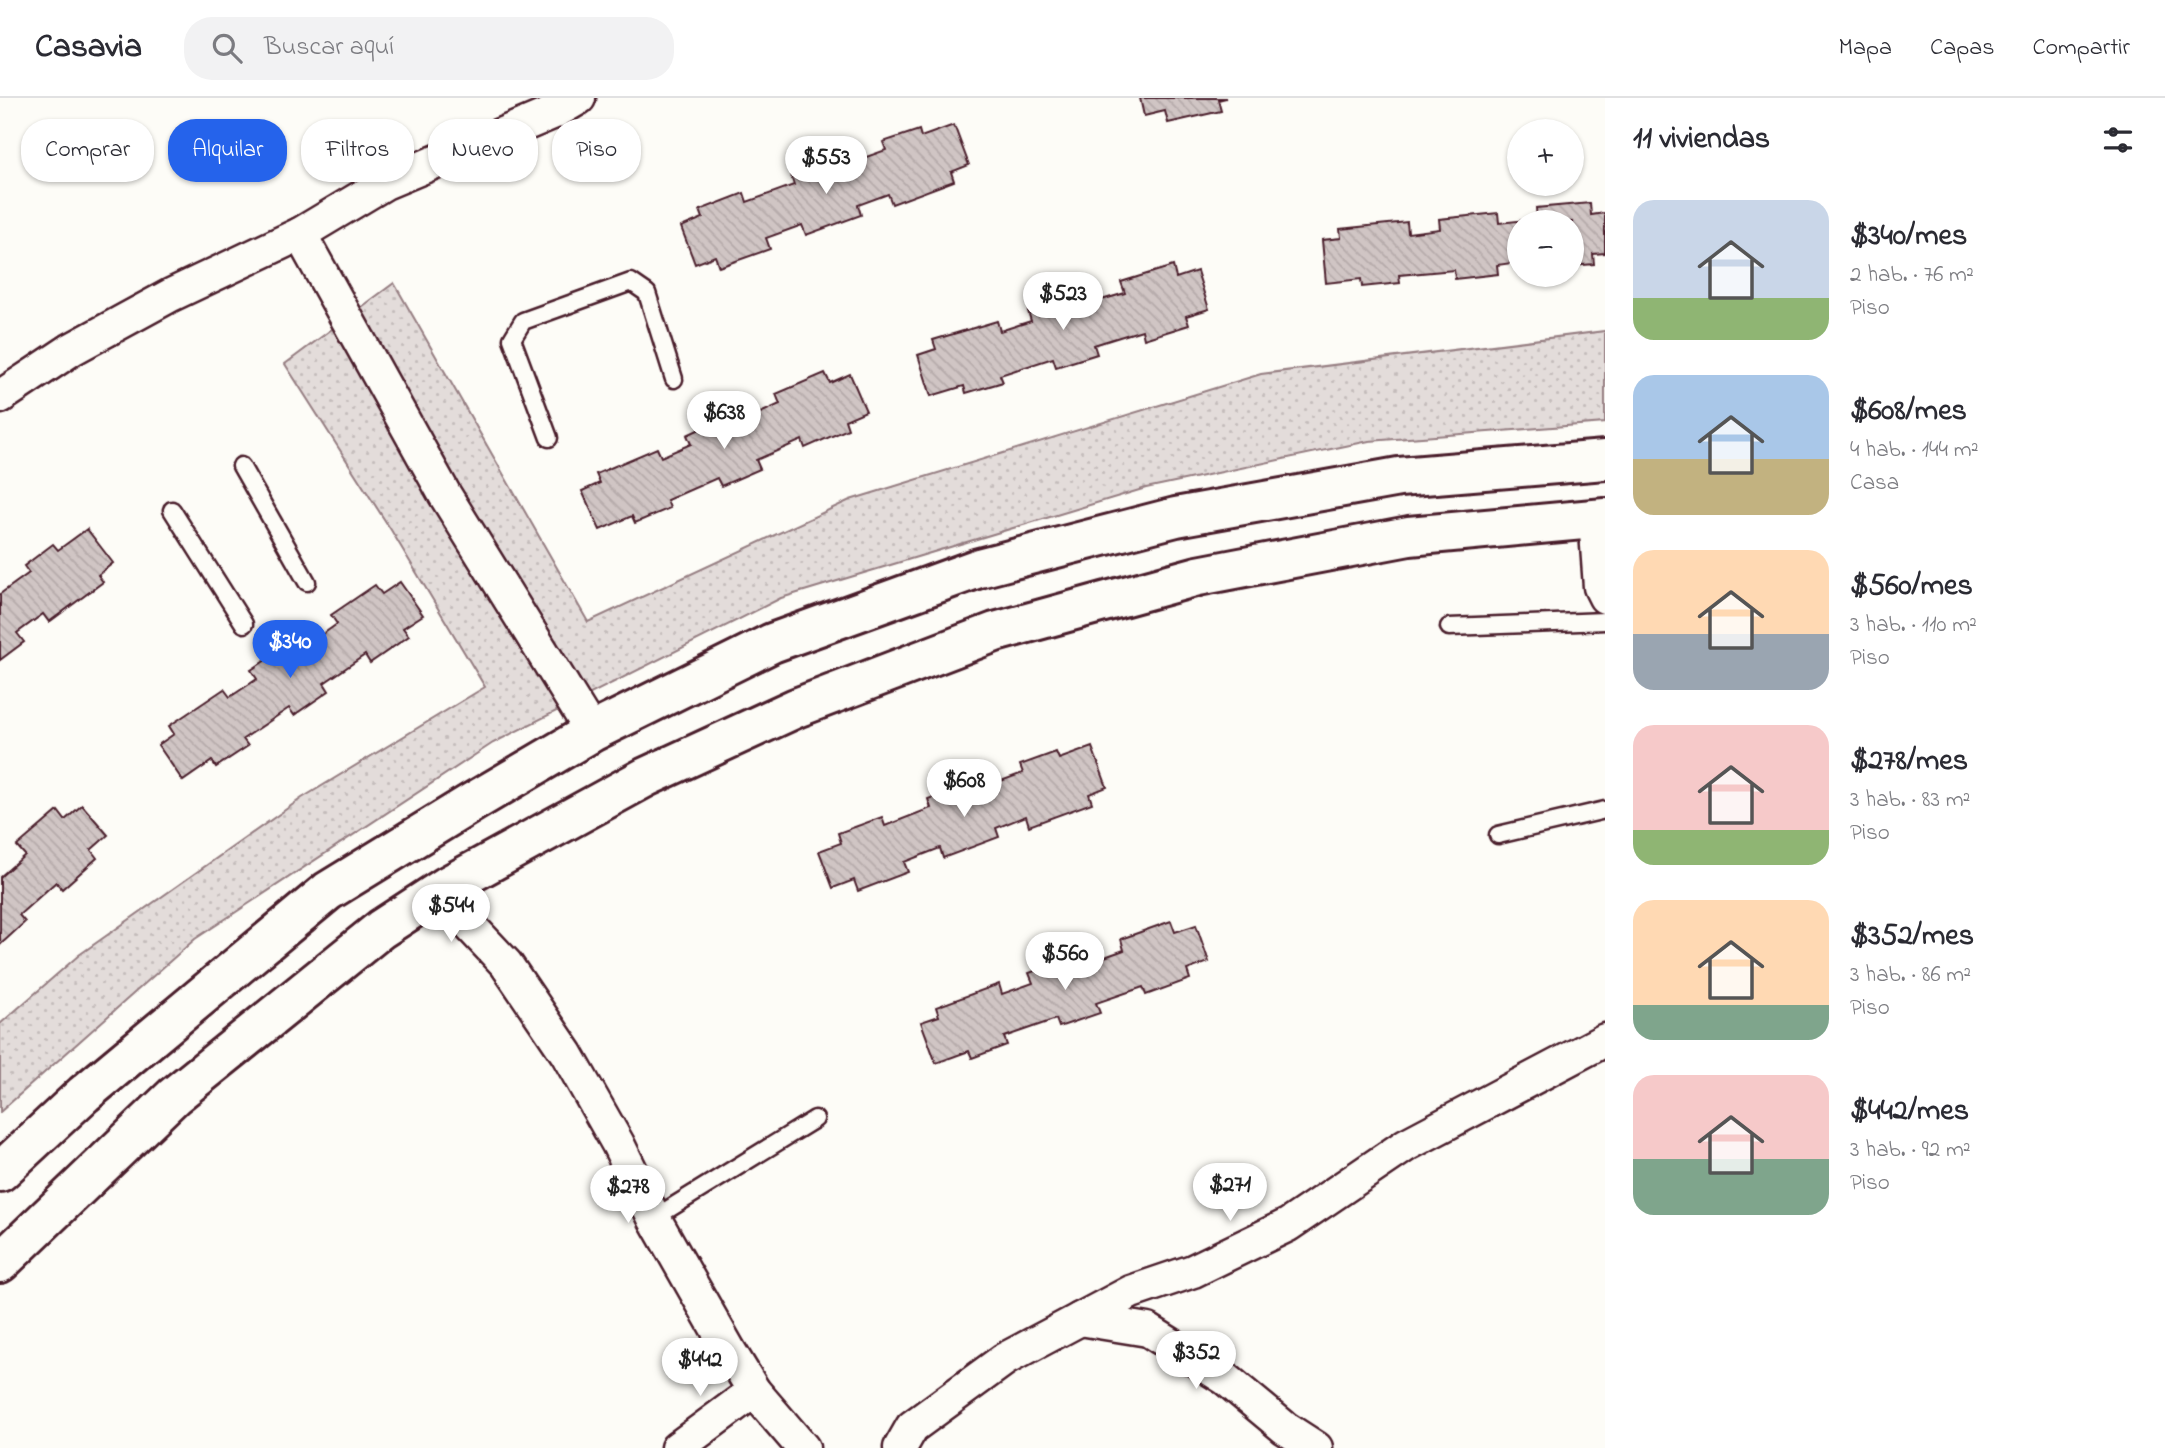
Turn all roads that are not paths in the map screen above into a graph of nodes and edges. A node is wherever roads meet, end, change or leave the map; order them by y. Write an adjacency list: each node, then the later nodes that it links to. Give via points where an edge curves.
1 (579, 98): 2 (street, via 385,183)
2 (300, 234): 4 (street, via 171,295 72,349); 15 (street, via 445,495)
3 (674, 379): 5 (lane, via 647,293 631,282 523,321 512,339)
4 (0, 397)
5 (549, 438)
6 (1605, 460): 15 (highway, via 1399,477 1176,517 979,568 772,643)
7 (241, 466): 10 (lane)
8 (172, 510): 13 (lane)
9 (1600, 518): 11 (street, via 1600,587); 18 (highway, via 1409,536 1198,576 995,632 796,708 708,748)
10 (307, 582)
11 (1605, 597)
12 (1605, 621): 14 (lane)
13 (244, 624)
14 (1449, 627)
15 (592, 732): 21 (highway, via 328,891 84,1094)
16 (1605, 810): 17 (lane)
17 (1498, 835)
18 (447, 886): 22 (street, via 472,928 506,964 567,1054); 23 (highway, via 381,929 174,1096)
19 (1605, 1041): 24 (street, via 1406,1145 1288,1225 1193,1271 1131,1292)
20 (815, 1119): 22 (lane)
21 (0, 1172)
22 (654, 1218): 25 (street)
23 (0, 1263)
24 (1080, 1319): 28 (street, via 995,1367 912,1427); 29 (street, via 1148,1330 1226,1379)
25 (754, 1391): 26 (street); 27 (street)
26 (677, 1448)
27 (803, 1448)
28 (900, 1448)
29 (1316, 1448)

